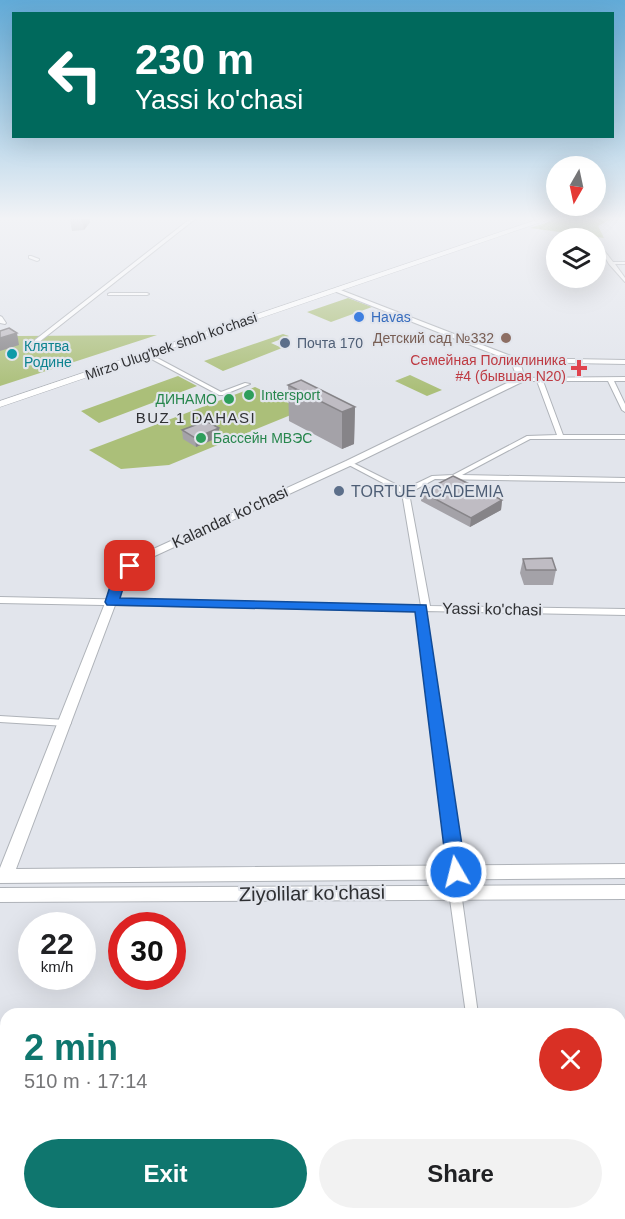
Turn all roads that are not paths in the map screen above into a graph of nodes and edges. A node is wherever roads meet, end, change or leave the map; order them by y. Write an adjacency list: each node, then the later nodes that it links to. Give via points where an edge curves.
1 (120, 276): 8 (street)
2 (367, 276): 7 (main road, Mirzo Ulug'bek shoh ko'chasi)
3 (378, 276): 4 (main road, Mirzo Ulug'bek shoh ko'chasi)
4 (336, 290): 7 (main road, Mirzo Ulug'bek shoh ko'chasi); 10 (street)
5 (110, 294): 6 (street)
6 (147, 294)
7 (303, 298): 9 (main road, Mirzo Ulug'bek shoh ko'chasi); 17 (main road, Mirzo Ulug'bek shoh ko'chasi)
8 (37, 341)
9 (146, 354): 16 (street, via 221,394); 18 (main road, Mirzo Ulug'bek shoh ko'chasi)
10 (515, 360): 11 (street); 12 (street)
11 (625, 362)
12 (521, 379): 15 (street, Kalandar ko'chasi); 22 (street, Kalandar ko'chasi)
13 (610, 379): 14 (street, Kalandar ko'chasi); 15 (street, Kalandar ko'chasi); 19 (street)
14 (625, 379)
15 (540, 380): 20 (street)
16 (246, 384)
17 (0, 395)
18 (0, 404)
19 (625, 410)
20 (561, 437): 21 (street); 23 (street, via 524,438)
21 (625, 437)
22 (349, 463): 25 (street); 27 (street, Kalandar ko'chasi, via 142,558 121,575)
23 (455, 476): 24 (street); 25 (street, via 434,477)
24 (625, 480)
25 (405, 492): 28 (street)
26 (0, 600): 27 (street, Yassi ko'chasi)
27 (112, 602): 28 (street, Yassi ko'chasi); 31 (street, Kalandar ko'chasi)
28 (424, 608): 29 (street, Yassi ko'chasi); 33 (street)
29 (625, 612)
30 (0, 719): 31 (street)
31 (66, 723): 35 (street, Kalandar ko'chasi)
32 (625, 871): 33 (street, Ziyolilar ko'chasi)
33 (456, 872): 34 (street, Ziyolilar ko'chasi)
34 (355, 873): 35 (street, Ziyolilar ko'chasi); 36 (street)
35 (2, 876): 39 (street, Kalandar ko'chasi)
36 (356, 892): 37 (street, Ziyolilar ko'chasi); 39 (street, Ziyolilar ko'chasi)
37 (455, 892): 38 (street, Ziyolilar ko'chasi); 40 (street)
38 (625, 892)
39 (0, 894)
40 (471, 1008)

